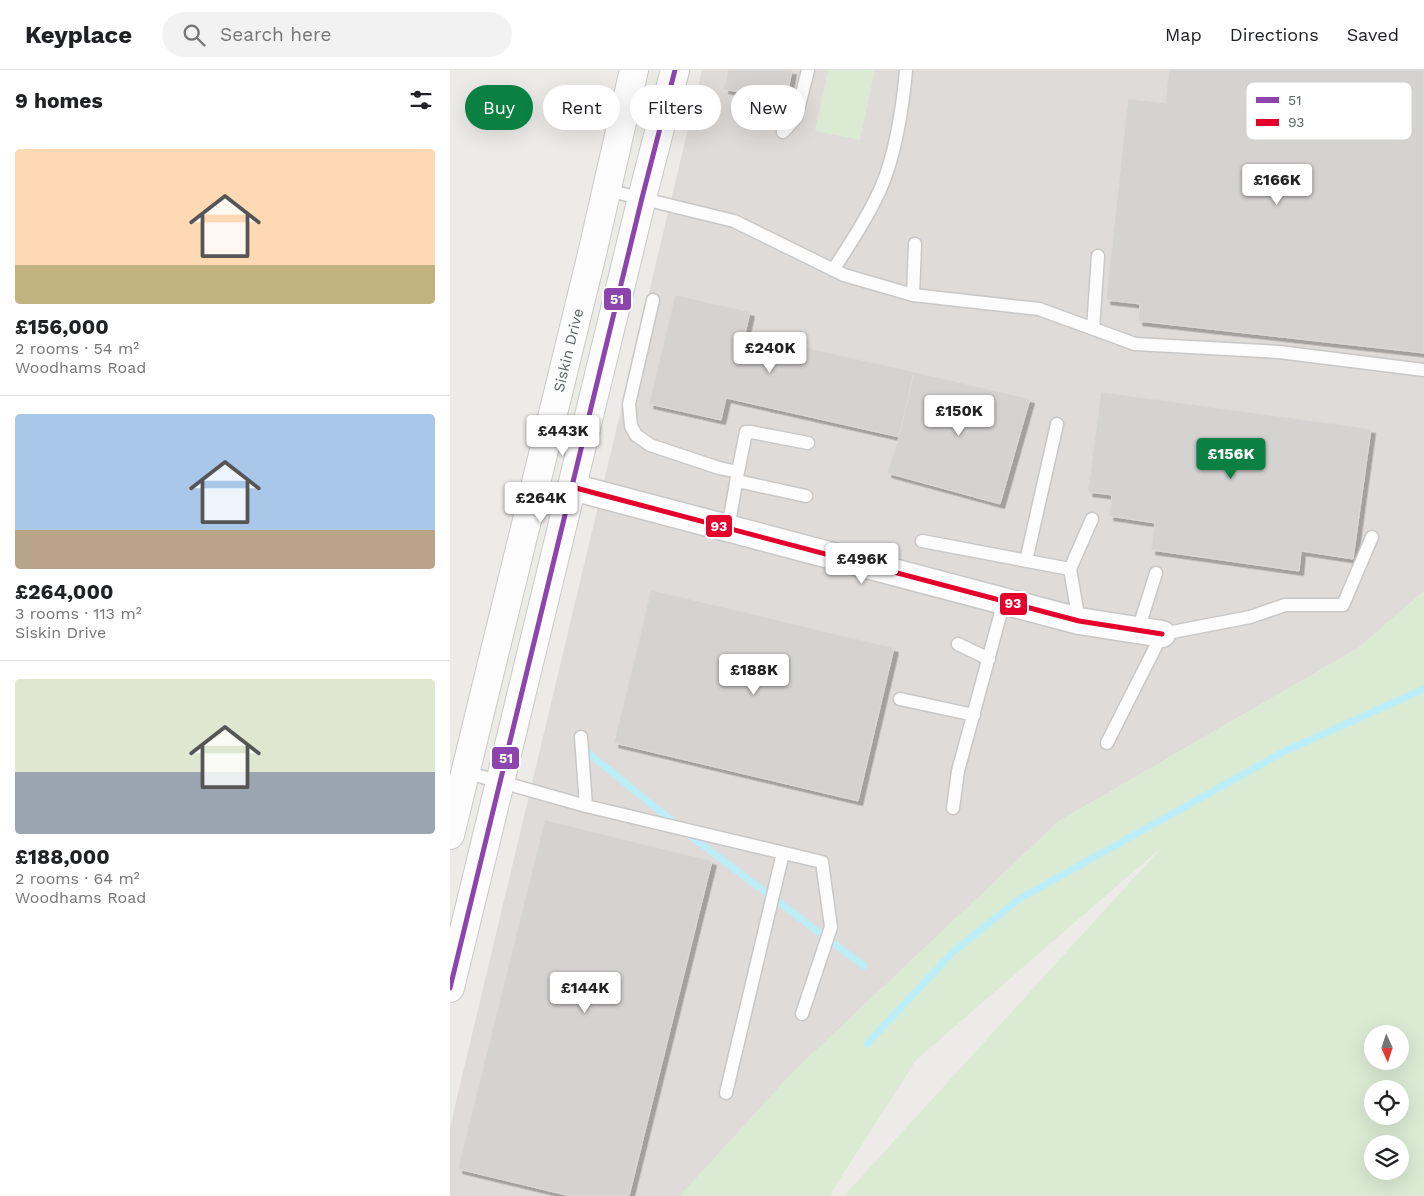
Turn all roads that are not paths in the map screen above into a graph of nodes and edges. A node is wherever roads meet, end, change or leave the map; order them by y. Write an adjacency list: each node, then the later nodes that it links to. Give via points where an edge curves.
1 (634, 70): 8 (street, Siskin Drive)
2 (675, 70): 5 (street)
3 (808, 70): 7 (lane, via 796,118)
4 (906, 70): 12 (lane, via 896,139 880,189)
5 (671, 85)
6 (660, 130): 9 (street)
7 (783, 132)
8 (607, 190): 9 (lane); 38 (street, Siskin Drive)
9 (642, 198): 12 (lane, via 734,221); 20 (street)
10 (915, 244): 13 (lane)
11 (1098, 256): 15 (lane)
12 (833, 270): 13 (lane, via 844,276)
13 (914, 294): 15 (lane, via 1039,309)
14 (653, 300): 19 (lane, via 629,404 630,426 650,445)
15 (1094, 329): 16 (lane, via 1135,344 1280,352)
16 (1424, 370)
17 (1057, 424): 26 (lane)
18 (808, 443): 19 (lane, via 746,432)
19 (738, 477): 21 (lane); 23 (lane)
20 (572, 487): 23 (street); 39 (street)
21 (806, 496)
22 (1092, 519): 27 (lane)
23 (728, 528): 29 (street)
24 (1372, 537): 31 (lane, via 1343,605 1285,605 1250,617)
25 (922, 541): 26 (lane)
26 (1026, 561): 27 (lane)
27 (1070, 569): 30 (lane)
28 (1156, 573): 31 (lane)
29 (1004, 601): 30 (street); 33 (lane)
30 (1080, 620): 31 (street)
31 (1150, 632): 37 (lane)
32 (958, 644): 33 (lane)
33 (988, 659): 35 (lane)
34 (900, 698): 35 (lane)
35 (974, 715): 41 (lane, via 958,771)
36 (580, 737): 40 (lane)
37 (1107, 743)
38 (465, 772): 39 (lane); 42 (street, Siskin Drive)
39 (500, 781): 40 (lane); 44 (street)
40 (586, 806): 43 (lane)
41 (953, 808)
42 (450, 835)
43 (783, 853): 45 (lane, via 822,862 830,927); 46 (lane)
44 (450, 988)
45 (802, 1014)
46 (726, 1093)

